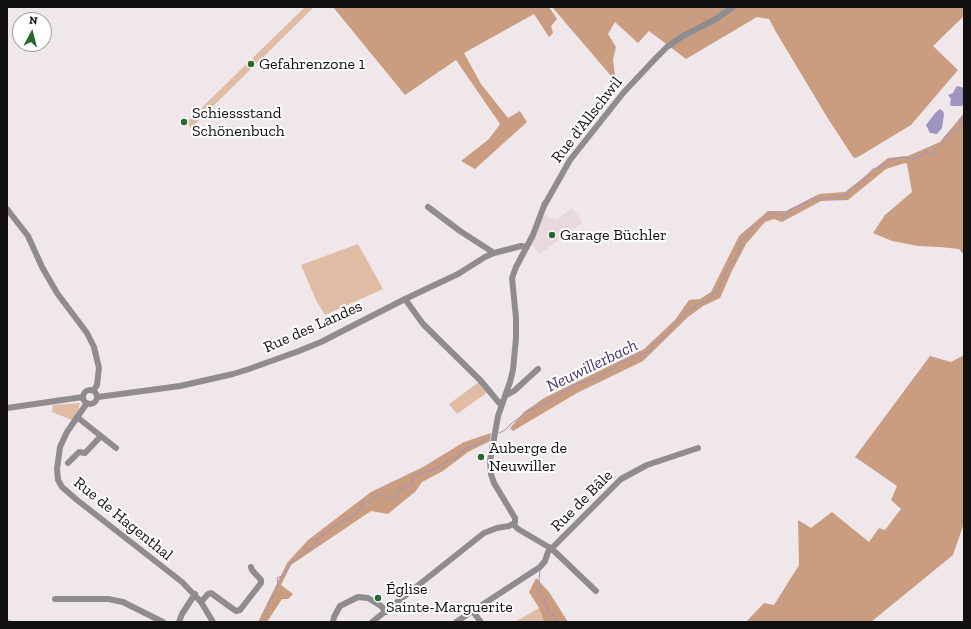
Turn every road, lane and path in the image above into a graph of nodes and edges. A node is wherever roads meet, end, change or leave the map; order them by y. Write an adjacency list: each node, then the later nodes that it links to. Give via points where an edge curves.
1 (733, 7): 4 (street, Rue d'Allschwil, via 667,47 624,92 570,160 545,203)
2 (428, 207): 5 (street)
3 (7, 209): 8 (street, via 28,236 42,267 94,347 99,372)
4 (527, 247): 5 (street, Rue des Landes, via 521,246); 9 (street, Rue d'Allschwil, via 512,278 516,338 513,370)
5 (494, 253): 6 (street, Rue des Landes, via 458,274)
6 (405, 299): 10 (street, Rue des Landes, via 321,342 238,372 180,386); 12 (street, via 423,324 481,381)
7 (538, 369): 9 (street)
8 (94, 390): 10 (street); 11 (street, via 87,390 84,393)
9 (505, 396): 12 (street, Rue d'Allschwil)
10 (98, 397): 11 (street, via 94,403)
11 (85, 400): 13 (street); 14 (street, Rue de Hagenthal)
12 (501, 405): 19 (street, Rue d'Allschwil, via 490,468 494,483 514,518)
13 (7, 408)
14 (77, 417): 15 (street); 23 (street, Rue de Hagenthal, via 63,438 58,453 57,474 62,486)
15 (101, 436): 16 (street); 18 (street, via 85,453 78,452)
16 (116, 448)
17 (698, 448): 20 (street, Rue de Bâle, via 647,465 621,479)
18 (68, 463)
19 (513, 524): 20 (street, Rue de Bâle); 26 (street, via 484,534)
20 (552, 549): 22 (street); 27 (street, via 540,566)
21 (251, 567): 25 (street, via 261,583 240,610 233,609 211,593)
22 (596, 591)
23 (195, 594): 25 (street, Rue de Hagenthal); 29 (street)
24 (55, 599): 28 (street, via 108,599 123,602)
25 (201, 602): 30 (street, Rue de Hagenthal)
26 (386, 612): 31 (street, via 368,598 358,597 340,606); 32 (street)
27 (473, 612): 33 (street); 34 (street)
28 (162, 622)
29 (179, 622)
30 (213, 622)
31 (333, 622)
32 (372, 622)
33 (456, 622)
34 (480, 622)

